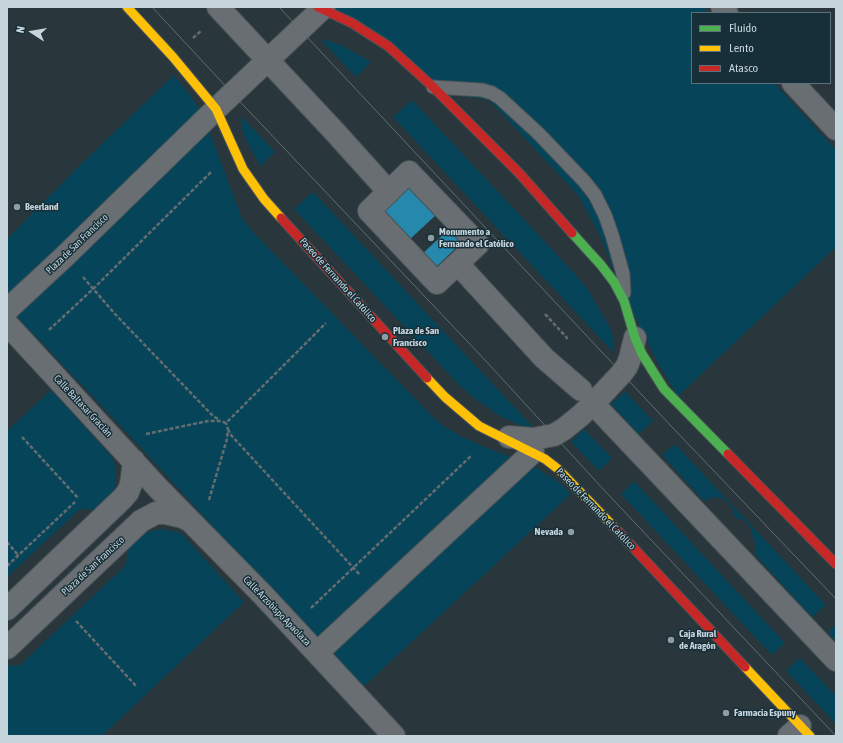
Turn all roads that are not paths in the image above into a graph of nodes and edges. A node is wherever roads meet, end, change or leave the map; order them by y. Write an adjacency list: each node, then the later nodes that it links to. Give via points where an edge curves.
1 (127, 7): 7 (main road, Paseo de Fernando el Católico)
2 (218, 7): 4 (street)
3 (321, 8): 4 (street, Plaza de San Francisco); 6 (main road, via 383,42)
4 (268, 60): 7 (street, Plaza de San Francisco); 9 (street)
5 (794, 84): 8 (street)
6 (433, 86): 11 (main road, via 520,174 581,242 608,273); 11 (lane, via 482,90 500,98 584,181 595,195 612,235 623,274)
7 (216, 109): 12 (street, Plaza de San Francisco); 17 (main road, Paseo de Fernando el Católico, via 243,169 264,199 454,406 479,426)
8 (836, 129)
9 (389, 192): 10 (street, via 369,211 437,283); 10 (street, via 409,172 478,244)
10 (458, 264): 15 (street, via 544,358)
11 (624, 301): 14 (main road)
12 (7, 310)
13 (7, 324): 19 (street, Calle Baltasar Gracián)
14 (635, 338): 17 (street, via 630,358 622,373 594,404 564,429 542,438); 22 (main road, via 649,367 664,389)
15 (581, 390)
16 (602, 413): 26 (street)
17 (502, 437): 18 (main road, Paseo de Fernando el Católico)
18 (533, 452): 25 (street); 27 (main road, Paseo de Fernando el Católico, via 569,479)
19 (134, 461): 20 (street, Calle Baltasar Gracián); 23 (street, via 131,484 122,499)
20 (158, 488): 21 (street, Calle Arzobispo Apaolaza)
21 (190, 521): 24 (street, Plaza de San Francisco, via 165,513 141,521); 25 (street, Calle Arzobispo Apaolaza)
22 (836, 564)
23 (7, 609)
24 (7, 648)
25 (317, 653): 28 (street, Calle Arzobispo Apaolaza)
26 (836, 660)
27 (800, 733)
28 (394, 736)

